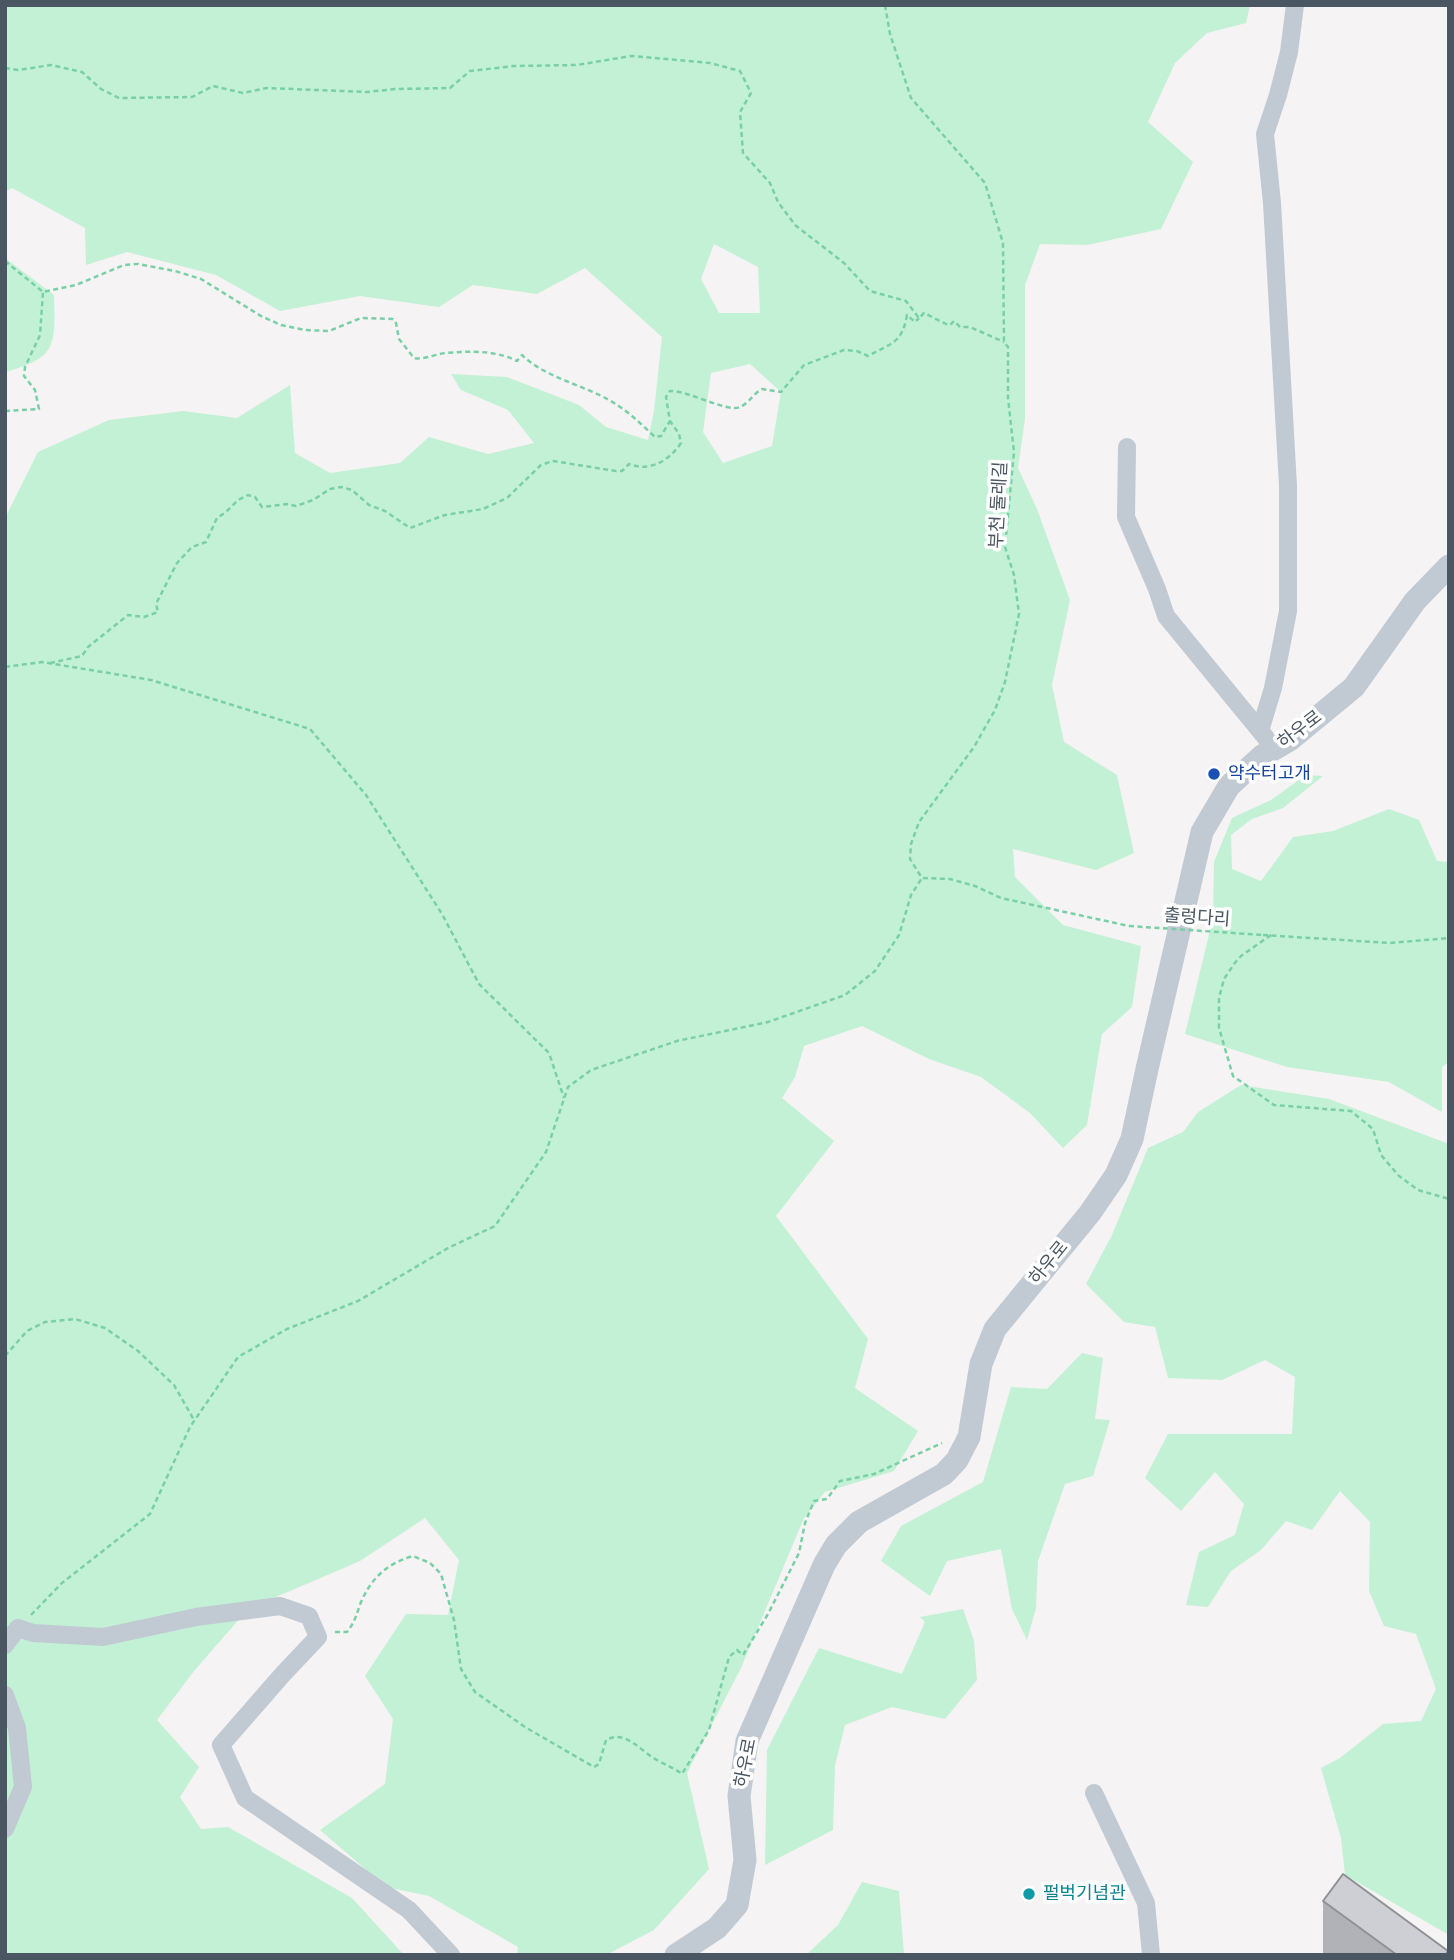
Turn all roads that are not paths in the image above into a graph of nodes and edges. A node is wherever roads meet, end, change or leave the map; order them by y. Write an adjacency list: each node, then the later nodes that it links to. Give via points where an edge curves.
1 (1295, 5): 4 (street, via 1279,95 1265,134 1288,486 1288,611)
2 (1127, 447): 4 (street, via 1126,517 1166,616)
3 (1449, 566): 5 (street, 하우로, via 1415,601 1354,687)
4 (1260, 730): 5 (street)
5 (1275, 748): 11 (street, 하우로, via 1229,786 1202,832 1132,1139 1116,1175 995,1329 981,1364 969,1437 957,1460 944,1474 859,1522 824,1565 747,1741 739,1796 745,1860 737,1905 717,1928)
6 (5, 1645): 10 (street, via 18,1628 103,1637 196,1617 280,1606 309,1616 318,1637 221,1745 245,1798 409,1910)
7 (5, 1695): 9 (street, via 17,1728 23,1787)
8 (1094, 1793): 12 (street, via 1146,1903)
9 (5, 1829)
10 (451, 1955)
11 (677, 1955)
12 (1151, 1955)

